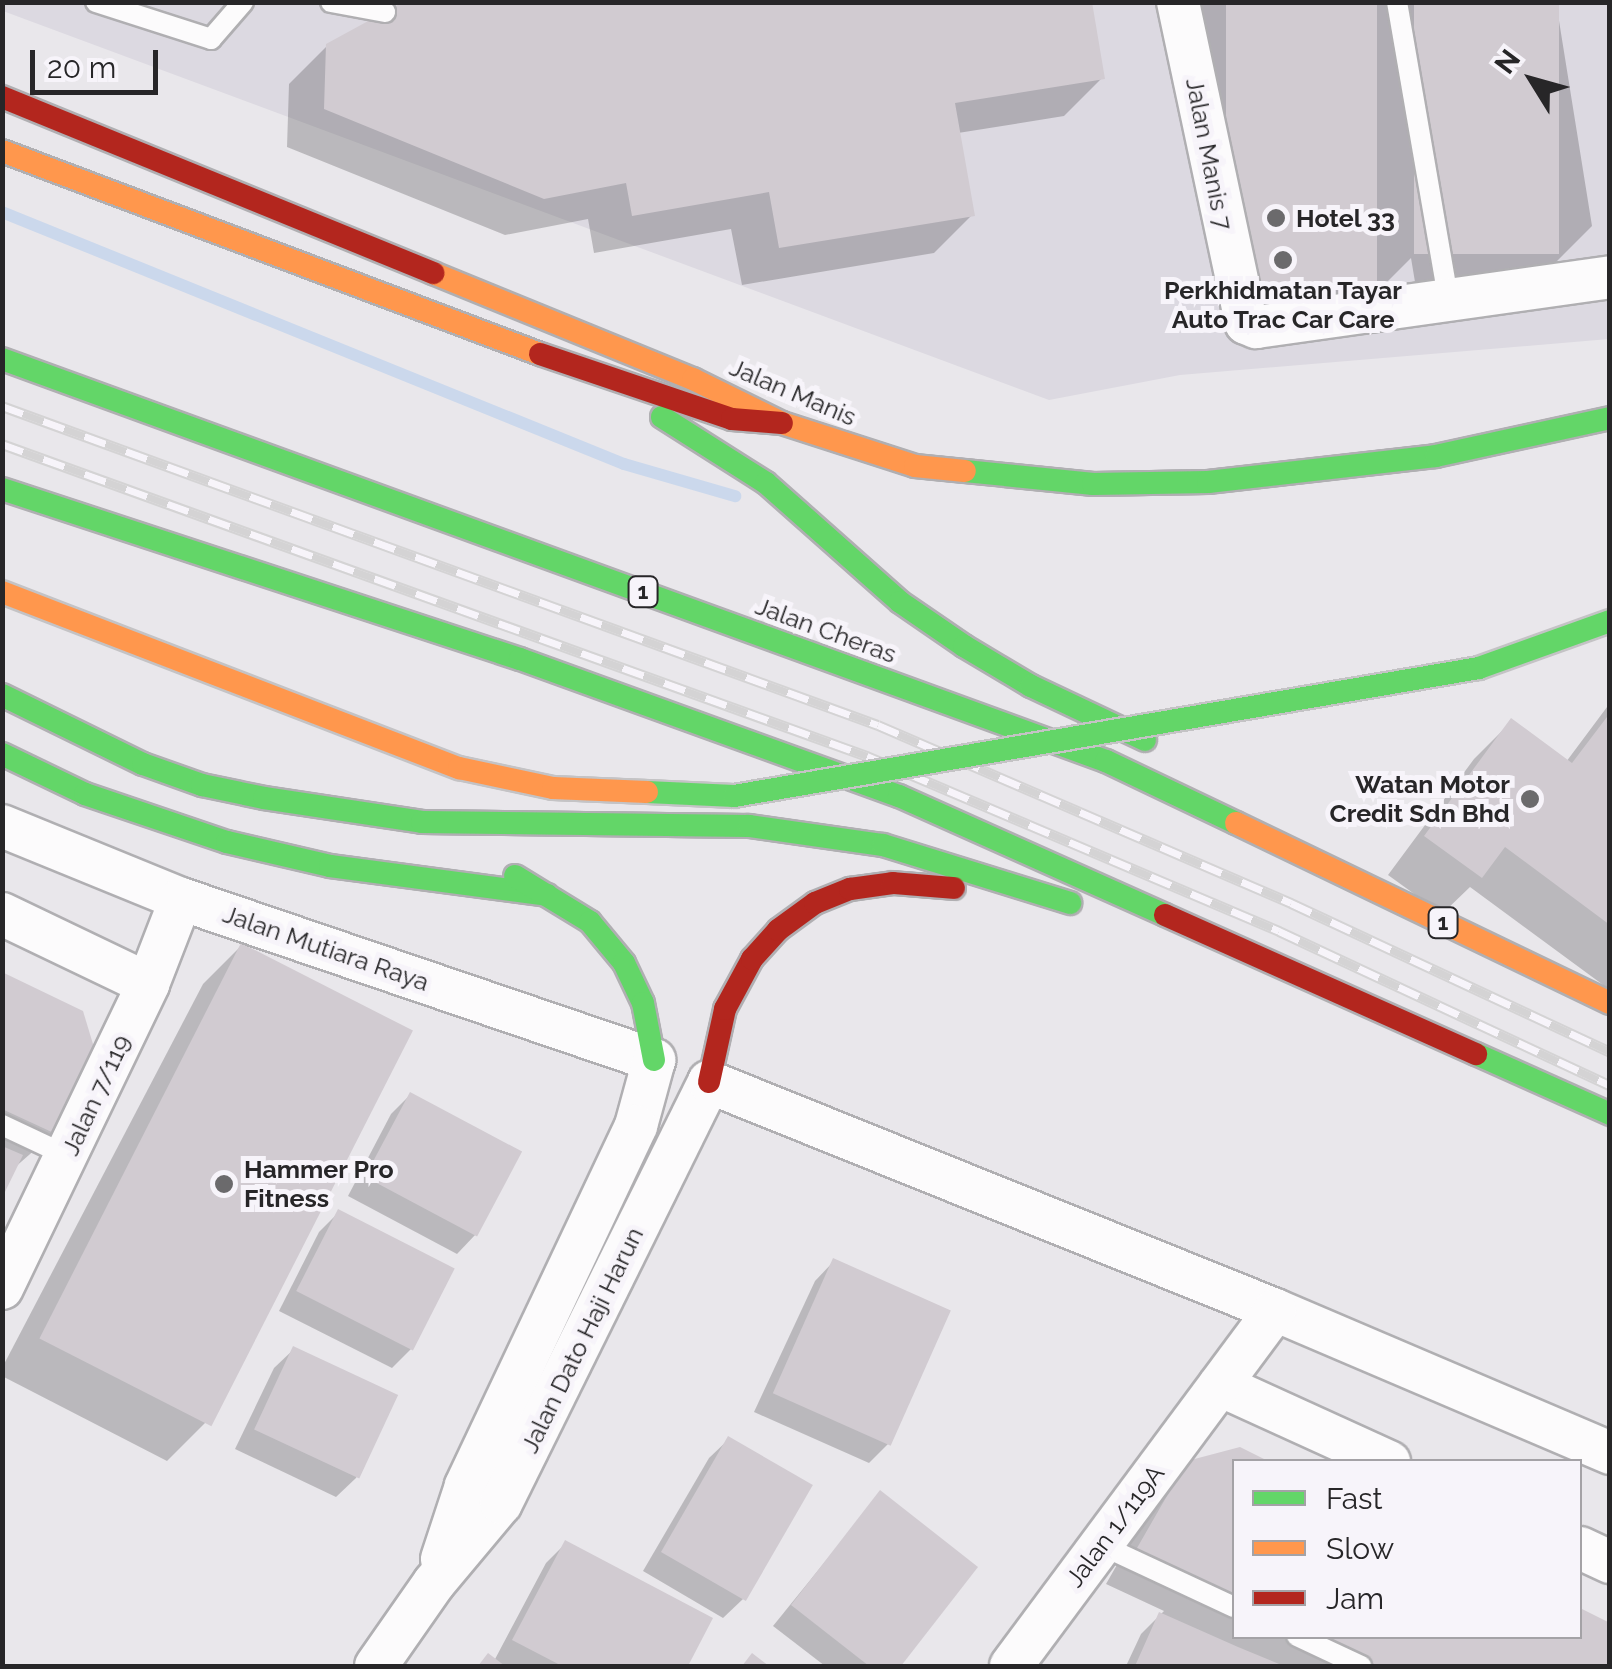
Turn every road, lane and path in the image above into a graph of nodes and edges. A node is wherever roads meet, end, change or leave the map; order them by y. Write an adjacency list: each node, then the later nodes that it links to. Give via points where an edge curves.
1 (96, 2): 2 (lane, via 211,39)
2 (244, 2)
3 (331, 2): 6 (lane)
4 (1178, 2): 10 (street, Jalan Manis 7, via 1246,322 1256,327)
5 (1397, 2): 10 (lane)
6 (385, 12)
7 (2, 97): 14 (main road, Jalan Manis, via 694,379)
8 (2, 151): 12 (main road)
9 (1610, 277): 10 (street)
10 (1449, 302)
11 (2, 359): 24 (main road, Jalan Cheras / 1, via 1106,761)
12 (599, 376): 14 (main road, via 732,418); 19 (main road, via 766,484 900,602 964,646 1031,686)
13 (1610, 418): 14 (main road, Jalan Manis, via 1436,456 1208,482 1092,484 915,466)
14 (782, 422)
15 (2, 488): 31 (main road, via 520,658 882,790)
16 (2, 592): 17 (main road, bridge, via 459,768 553,788 734,796 1479,668)
17 (1610, 621)
18 (2, 694): 22 (main road, via 143,764 202,785)
19 (1173, 753)
20 (2, 754): 27 (main road, via 85,794 227,842 330,866)
21 (1219, 788): 24 (main road)
22 (422, 822): 25 (main road); 28 (main road, via 748,826 883,845)
23 (2, 826): 29 (street, Jalan Mutiara Raya)
24 (1276, 842): 33 (main road, Jalan Cheras / 1)
25 (469, 849)
26 (500, 867): 27 (main road)
27 (547, 894): 34 (main road, via 590,922 624,964 643,1004)
28 (1036, 896): 31 (main road); 35 (main road, via 893,882 814,903 752,959 725,1009)
29 (181, 899): 32 (street, Jalan 7/119); 34 (street, Jalan Mutiara Raya)
30 (2, 914): 32 (street)
31 (1205, 934): 36 (main road)
32 (148, 984): 38 (street, Jalan 7/119)
33 (1610, 1003)
34 (654, 1060): 47 (street, Jalan Dato Haji Harun, via 636,1126 466,1486)
35 (709, 1082): 40 (street); 47 (street, Jalan Dato Haji Harun, via 502,1503)
36 (1610, 1114)
37 (2, 1125): 38 (lane)
38 (68, 1156): 39 (street, Jalan 7/119)
39 (2, 1288)
40 (1275, 1310): 41 (street, Jalan 1/119A); 42 (street)
41 (1220, 1384): 43 (street); 44 (street, Jalan 1/119A)
42 (1610, 1453)
43 (1382, 1459)
44 (1102, 1545): 48 (lane); 51 (street, Jalan 1/119A)
45 (1582, 1549): 46 (street)
46 (1610, 1562)
47 (434, 1583): 50 (street, Jalan Dato Haji Harun)
48 (1232, 1606)
49 (1303, 1639): 52 (lane)
50 (376, 1666)
51 (1011, 1666)
52 (1361, 1666)

